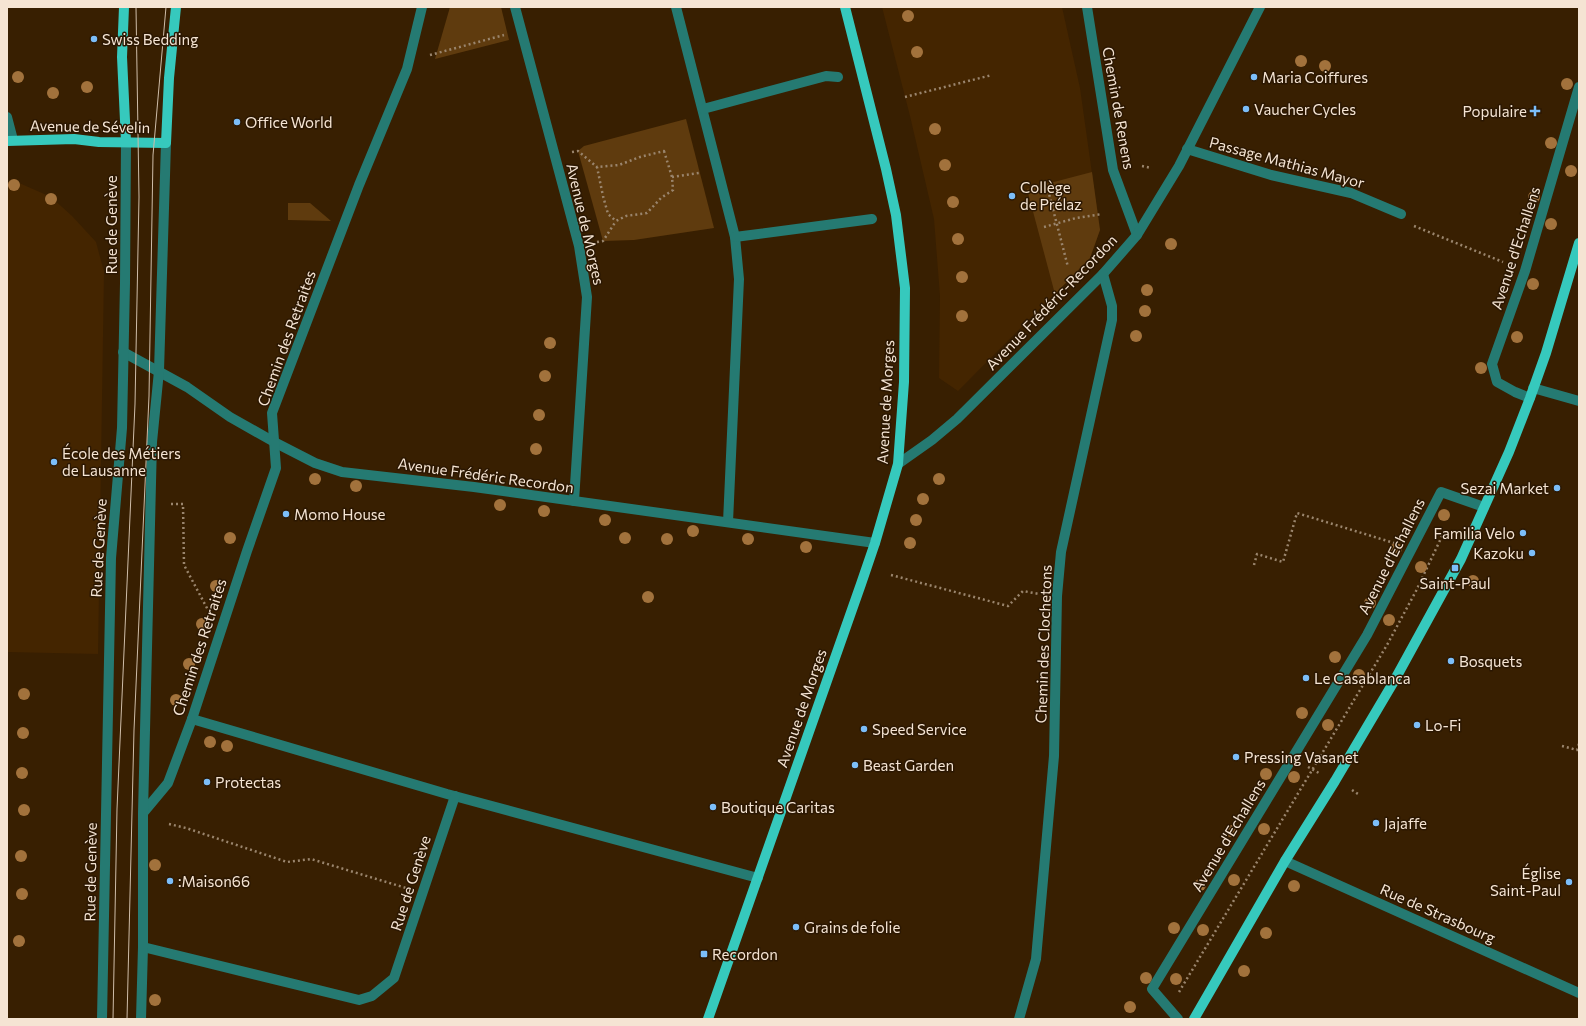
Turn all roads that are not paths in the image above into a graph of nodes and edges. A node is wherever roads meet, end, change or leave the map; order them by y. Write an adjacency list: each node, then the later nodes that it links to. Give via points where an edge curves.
1 (124, 7): 14 (main road, Rue de Genève, via 122,57)
2 (176, 7): 15 (main road)
3 (422, 7): 27 (street, Chemin des Retraites, via 409,60 272,413)
4 (515, 7): 29 (street, Avenue de Morges, via 579,246 587,297)
5 (676, 7): 11 (street)
6 (845, 7): 28 (main road, Avenue de Morges, via 886,168 896,215 905,288 904,382)
7 (1087, 7): 19 (street, Chemin de Renens, via 1113,170)
8 (1260, 7): 16 (street, Avenue Frédéric-Recordon)
9 (838, 77): 11 (street, via 826,76)
10 (1579, 87): 25 (street, Avenue d'Echallens, via 1525,271 1492,364 1497,382 1515,392)
11 (703, 109): 20 (street)
12 (7, 117): 13 (street, Avenue de Sévelin)
13 (10, 141): 14 (main road, Avenue de Sévelin, via 74,139)
14 (126, 142): 15 (main road, Avenue de Sévelin); 23 (street, Rue de Genève)
15 (166, 143): 24 (street)
16 (1187, 149): 17 (street, Passage Mathias Mayor, via 1272,175 1351,193); 19 (street, Avenue Frédéric-Recordon)
17 (1401, 214)
18 (872, 218): 20 (street)
19 (1137, 235): 22 (street, Avenue Frédéric-Recordon)
20 (735, 237): 31 (street, via 740,279)
21 (1579, 243): 25 (main road)
22 (1104, 274): 28 (street, Avenue Frédéric-Recordon, via 956,420); 43 (street, Chemin des Clochetons, via 1112,306 1112,320 1061,552 1057,596 1054,756 1036,959)
23 (123, 352): 24 (street, Avenue Frédéric Recordon); 40 (street, Rue de Genève, via 122,428 111,558)
24 (158, 371): 27 (street, Avenue Frédéric Recordon); 35 (street, via 152,442)
25 (1531, 393): 26 (street, Avenue d'Echallens); 30 (main road, via 1509,452)
26 (1579, 401)
27 (276, 443): 29 (street, Avenue Frédéric Recordon, via 315,463 342,472); 33 (street, Chemin des Retraites, via 276,468)
28 (898, 464): 32 (main road, Avenue de Morges)
29 (574, 501): 31 (street, Avenue Frédéric Recordon)
30 (1484, 507): 36 (main road, via 1460,559 1393,683); 44 (street, Avenue d'Echallens, via 1441,492 1367,635 1152,989)
31 (728, 522): 32 (street, Avenue Frédéric Recordon)
32 (875, 543): 37 (main road, Avenue de Morges)
33 (192, 719): 34 (street); 35 (street, Chemin des Retraites, via 168,783)
34 (455, 796): 37 (street); 38 (street, Rue de Genève, via 394,978 372,996 359,1000)
35 (143, 813): 38 (street)
36 (1285, 861): 39 (street, Rue de Strasbourg); 45 (main road)
37 (758, 878): 42 (main road, Avenue de Morges)
38 (143, 947): 41 (street)
39 (1579, 993)
40 (102, 1019)
41 (141, 1019)
42 (708, 1019)
43 (1019, 1019)
44 (1178, 1019)
45 (1194, 1019)

